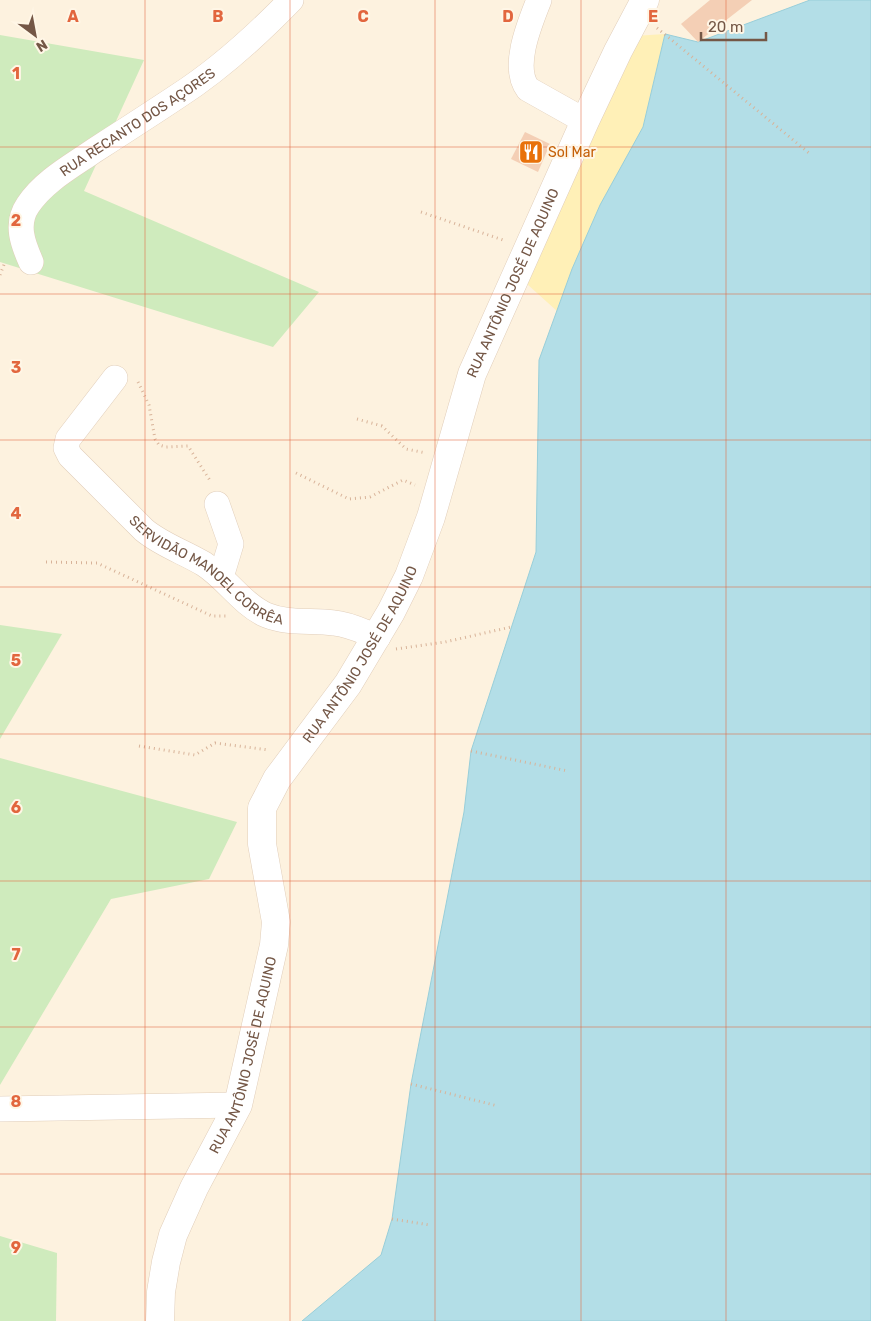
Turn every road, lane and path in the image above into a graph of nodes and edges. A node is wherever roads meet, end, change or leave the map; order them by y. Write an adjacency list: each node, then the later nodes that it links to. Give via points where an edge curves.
1 (291, 0): 8 (street, RUA RECANTO DOS AÇORES, via 265,27 203,79 67,168 42,188 27,206 20,224 22,242)
2 (539, 0): 4 (street, via 525,40 523,83 528,89)
3 (642, 6): 4 (street, RUA ANTÔNIO JOSÉ DE AQUINO); 5 (path)
4 (585, 121): 7 (street, RUA ANTÔNIO JOSÉ DE AQUINO)
5 (810, 153)
6 (422, 212): 7 (path)
7 (528, 248): 11 (street, RUA ANTÔNIO JOSÉ DE AQUINO, via 472,374)
8 (31, 262)
9 (125, 378): 14 (path, via 149,405 159,445 188,446 209,477); 16 (street, SERVIDÃO MANOEL CORRÊA, via 68,440 66,448 70,456 155,539 204,564)
10 (357, 419): 11 (path, via 382,426 406,449)
11 (448, 458): 13 (street, RUA ANTÔNIO JOSÉ DE AQUINO)
12 (296, 473): 13 (path, via 349,499 370,497 403,480)
13 (438, 494): 19 (street, RUA ANTÔNIO JOSÉ DE AQUINO, via 409,576)
14 (217, 504): 16 (street, via 231,544)
15 (46, 562): 17 (path, via 97,564 212,616)
16 (221, 577): 17 (street, SERVIDÃO MANOEL CORRÊA)
17 (253, 607): 19 (street, SERVIDÃO MANOEL CORRÊA, via 283,620 336,623)
18 (511, 628): 19 (path, via 445,642)
19 (373, 645): 22 (street, RUA ANTÔNIO JOSÉ DE AQUINO)
20 (139, 746): 22 (path, via 196,755 215,743)
21 (471, 751): 23 (path)
22 (297, 753): 25 (street, RUA ANTÔNIO JOSÉ DE AQUINO, via 276,779 262,808 262,844 276,922 274,945)
23 (568, 771)
24 (411, 1084): 26 (path)
25 (238, 1105): 27 (street); 30 (street, RUA ANTÔNIO JOSÉ DE AQUINO, via 173,1235 163,1277)
26 (498, 1106)
27 (0, 1109)
28 (392, 1219): 29 (path)
29 (430, 1225)
30 (160, 1321)

